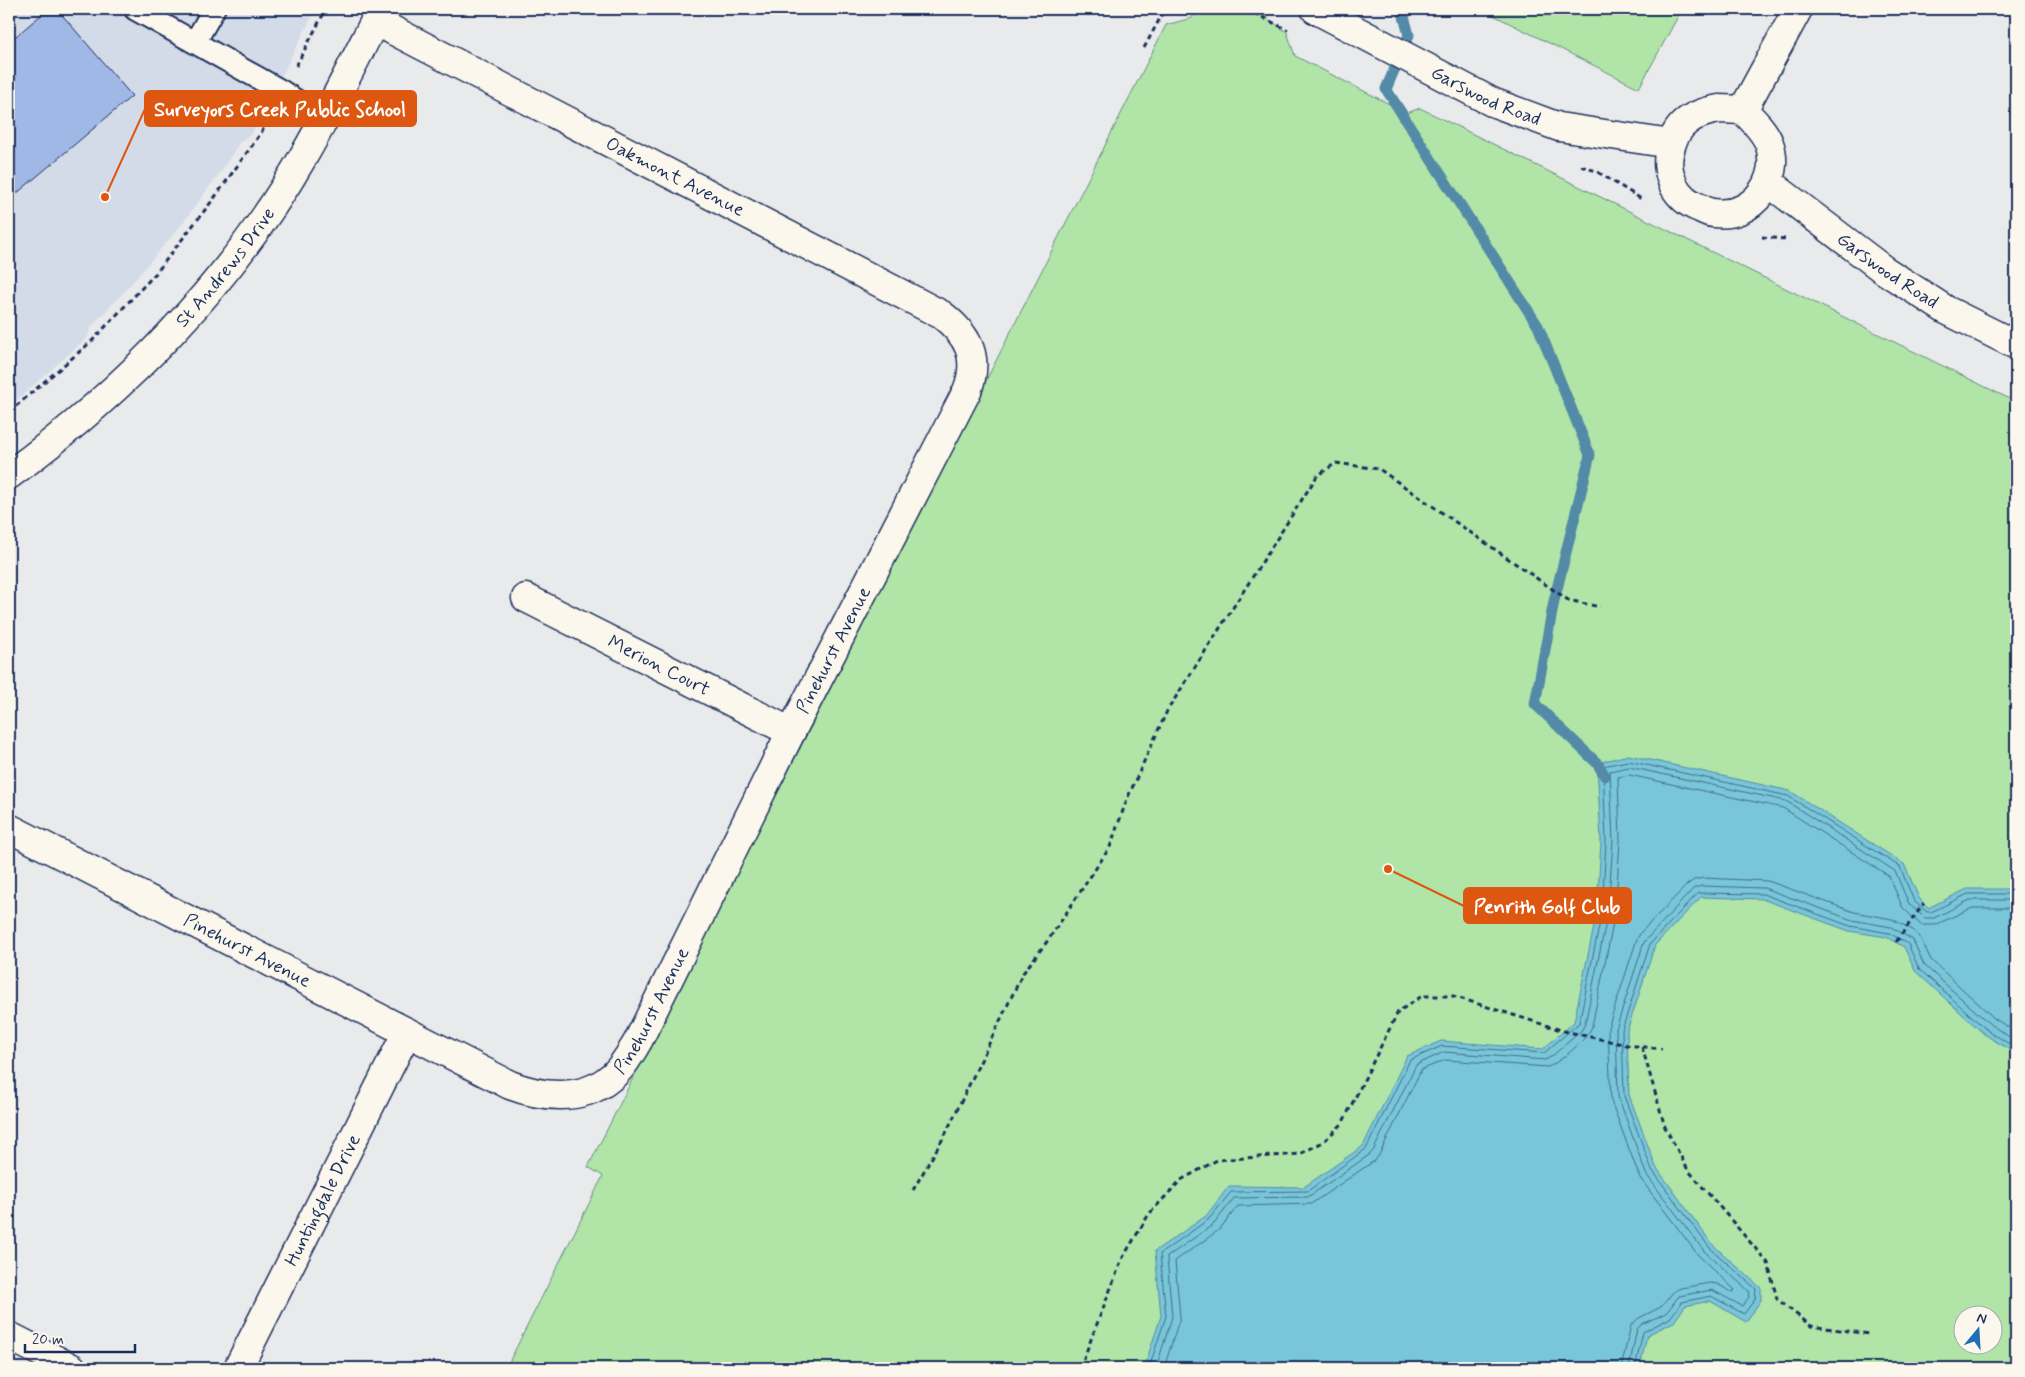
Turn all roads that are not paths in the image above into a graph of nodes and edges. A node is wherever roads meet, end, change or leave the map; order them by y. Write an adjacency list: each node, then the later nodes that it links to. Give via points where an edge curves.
1 (135, 9): 6 (lane)
2 (214, 9): 6 (lane)
3 (1798, 9): 7 (street)
4 (1317, 10): 9 (street, Garswood Road, via 1492,102 1559,127)
5 (378, 15): 8 (street, St Andrews Drive); 11 (street, Oakmont Avenue, via 942,315 961,331)
6 (195, 42): 8 (lane)
7 (1743, 110): 9 (street, via 1701,112 1685,122); 10 (street, via 1768,141 1773,159)
8 (324, 118): 13 (street, St Andrews Drive, via 303,157 252,235 192,310 104,399)
9 (1671, 144): 10 (street, via 1667,157 1669,175 1677,192 1690,204 1714,213 1732,212 1749,206)
10 (1768, 182): 12 (street, Garswood Road, via 1884,270 1946,310)
11 (967, 342): 15 (street, Pinehurst Avenue, via 972,366 967,391)
12 (2016, 345)
13 (9, 475)
14 (526, 598): 15 (street, Merion Court)
15 (791, 732): 17 (street, Pinehurst Avenue, via 638,1041 610,1079 576,1093 525,1091)
16 (9, 828): 17 (street, Pinehurst Avenue)
17 (407, 1032): 20 (street, Huntingdale Drive)
18 (9, 1336): 19 (street)
19 (72, 1368)
20 (238, 1368)

